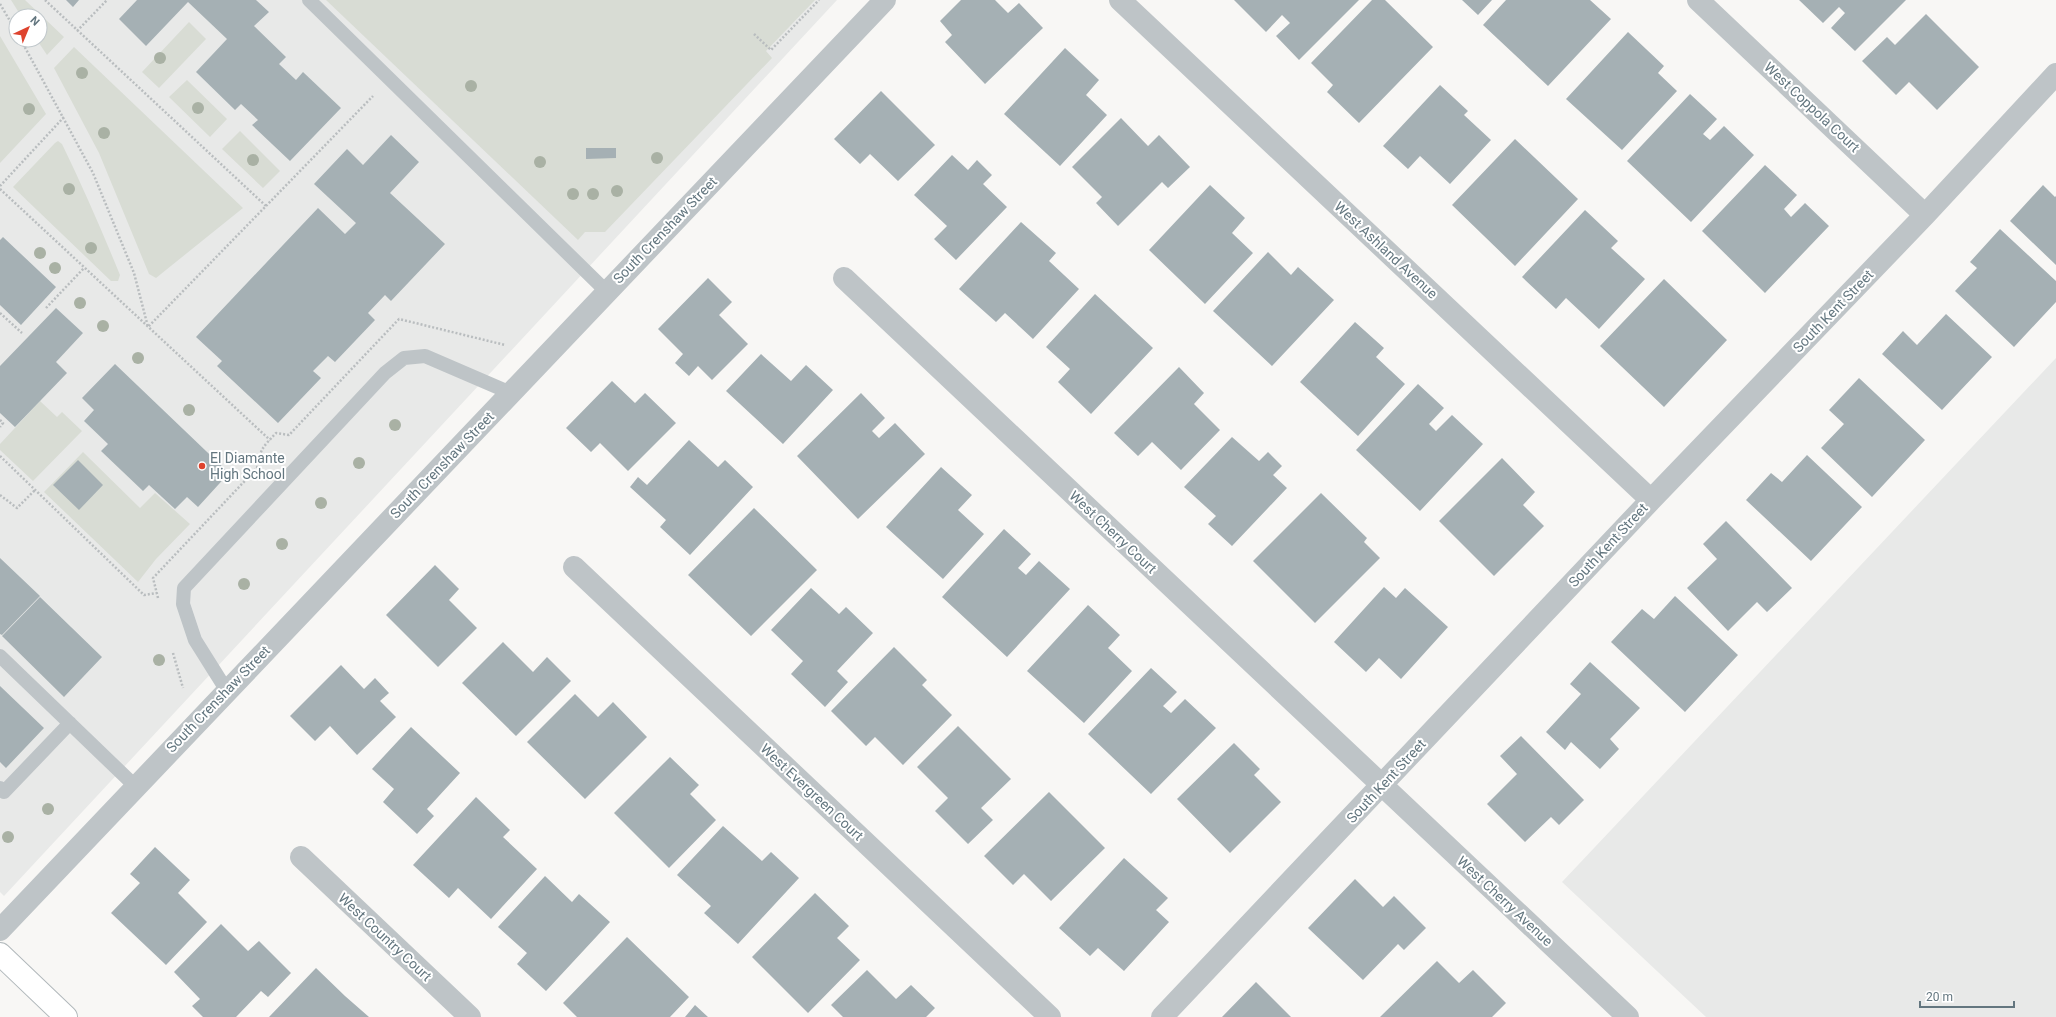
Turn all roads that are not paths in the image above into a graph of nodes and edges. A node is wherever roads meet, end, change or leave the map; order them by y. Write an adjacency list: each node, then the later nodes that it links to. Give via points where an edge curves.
1 (309, 0): 8 (lane)
2 (885, 0): 8 (street, South Crenshaw Street)
3 (1120, 0): 10 (street, West Ashland Avenue)
4 (1698, 0): 6 (street, West Coppola Court)
5 (2056, 74): 6 (street, South Kent Street)
6 (1926, 215): 10 (street, South Kent Street)
7 (844, 278): 15 (street, West Cherry Court)
8 (607, 292): 9 (street, South Crenshaw Street)
9 (511, 393): 13 (street, South Crenshaw Street); 13 (lane, via 425,356 404,358 385,373 184,588 183,604 195,640)
10 (1652, 500): 15 (street, South Kent Street)
11 (574, 567): 23 (street, West Evergreen Court)
12 (0, 656): 14 (lane)
13 (227, 691): 16 (street, South Crenshaw Street)
14 (70, 723): 16 (lane); 17 (lane, via 4,792)
15 (1382, 785): 24 (street, South Kent Street); 25 (street, West Cherry Avenue)
16 (135, 786): 19 (street, South Crenshaw Street)
17 (0, 788)
18 (301, 857): 22 (street, West Country Court)
19 (0, 930)
20 (0, 954): 21 (street)
21 (66, 1017)
22 (470, 1017)
23 (1050, 1017)
24 (1162, 1017)
25 (1628, 1017)

